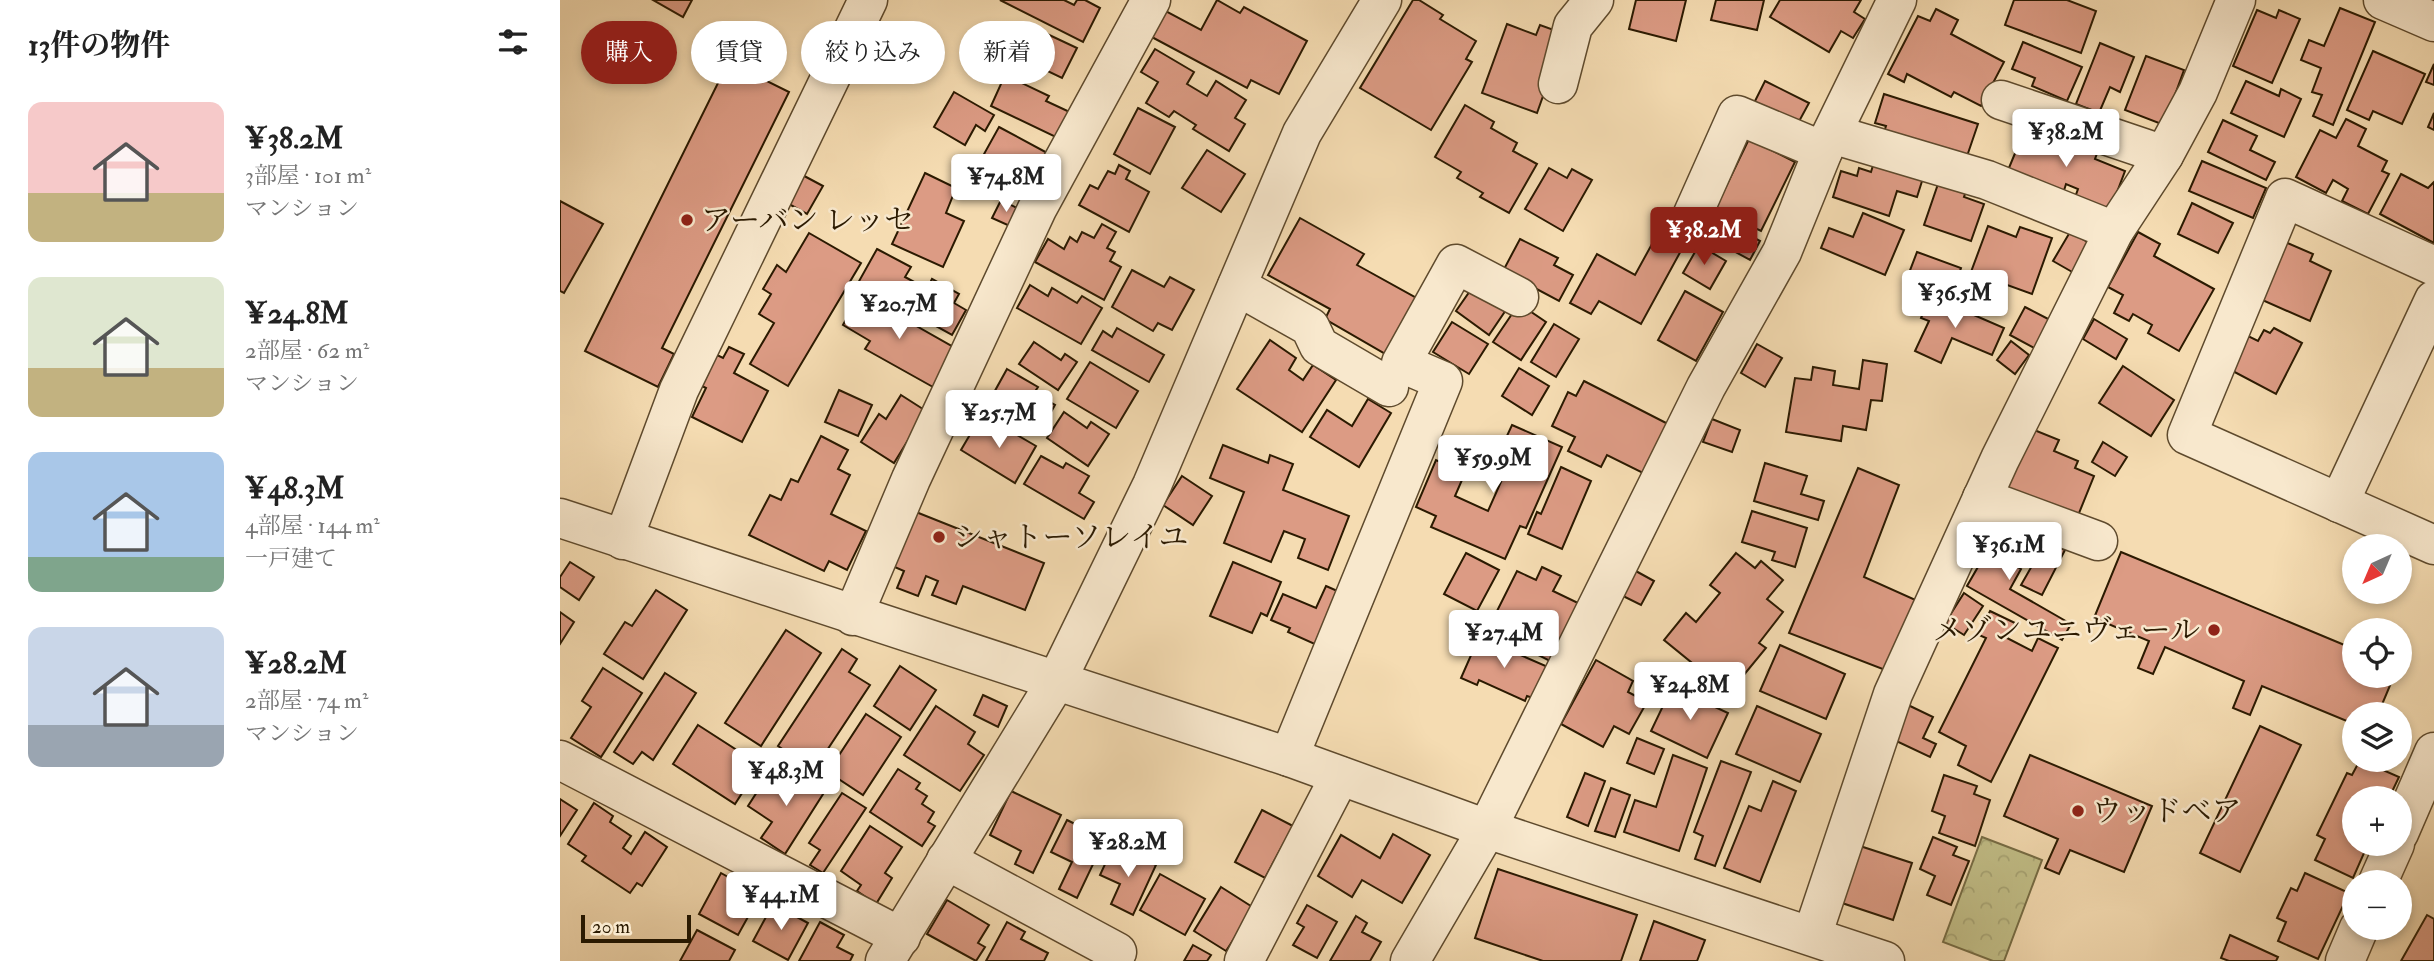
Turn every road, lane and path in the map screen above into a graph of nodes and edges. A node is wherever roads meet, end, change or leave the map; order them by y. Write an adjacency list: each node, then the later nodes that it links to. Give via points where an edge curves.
1 (868, 0): 23 (street, via 679,390)
2 (1151, 0): 26 (street, via 1037,209 911,479)
3 (1382, 0): 16 (street, via 1302,133)
4 (1594, 0): 9 (street, via 1573,26)
5 (1897, 0): 11 (street)
6 (2236, 0): 12 (street, via 2198,92)
7 (2383, 0): 8 (street)
8 (2434, 22)
9 (1558, 84)
10 (2001, 100): 12 (street)
11 (1828, 142): 13 (street, via 1737,115); 14 (street, via 1987,180); 33 (street, via 1782,252 1706,387)
12 (2164, 155): 14 (street)
13 (1692, 216)
14 (2114, 231): 20 (street)
15 (2434, 266): 21 (street, via 2285,198 2187,435)
16 (1237, 286): 19 (street, via 1310,327 1319,346); 27 (street, via 1152,485)
17 (1518, 297): 29 (street, via 1456,264 1401,363 1443,381)
18 (2434, 300): 21 (street)
19 (1389, 387)
20 (1982, 498): 24 (street); 35 (street, via 1893,694)
21 (2339, 503): 25 (street)
22 (560, 518): 23 (street)
23 (623, 540): 26 (street)
24 (2098, 541)
25 (2434, 545)
26 (853, 616): 27 (street)
27 (1057, 680): 29 (street); 34 (street)
28 (2434, 752): 32 (street)
29 (1289, 757): 31 (street)
30 (560, 760): 37 (street)
31 (1340, 776): 33 (street); 39 (street)
32 (2412, 803)
33 (1487, 829): 35 (street); 40 (street)
34 (947, 860): 37 (street); 38 (street)
35 (1812, 936): 41 (street)
36 (2354, 940): 42 (street)
37 (893, 949)
38 (1117, 952)
39 (1244, 961)
40 (1410, 961)
41 (1885, 961)
42 (2345, 961)

